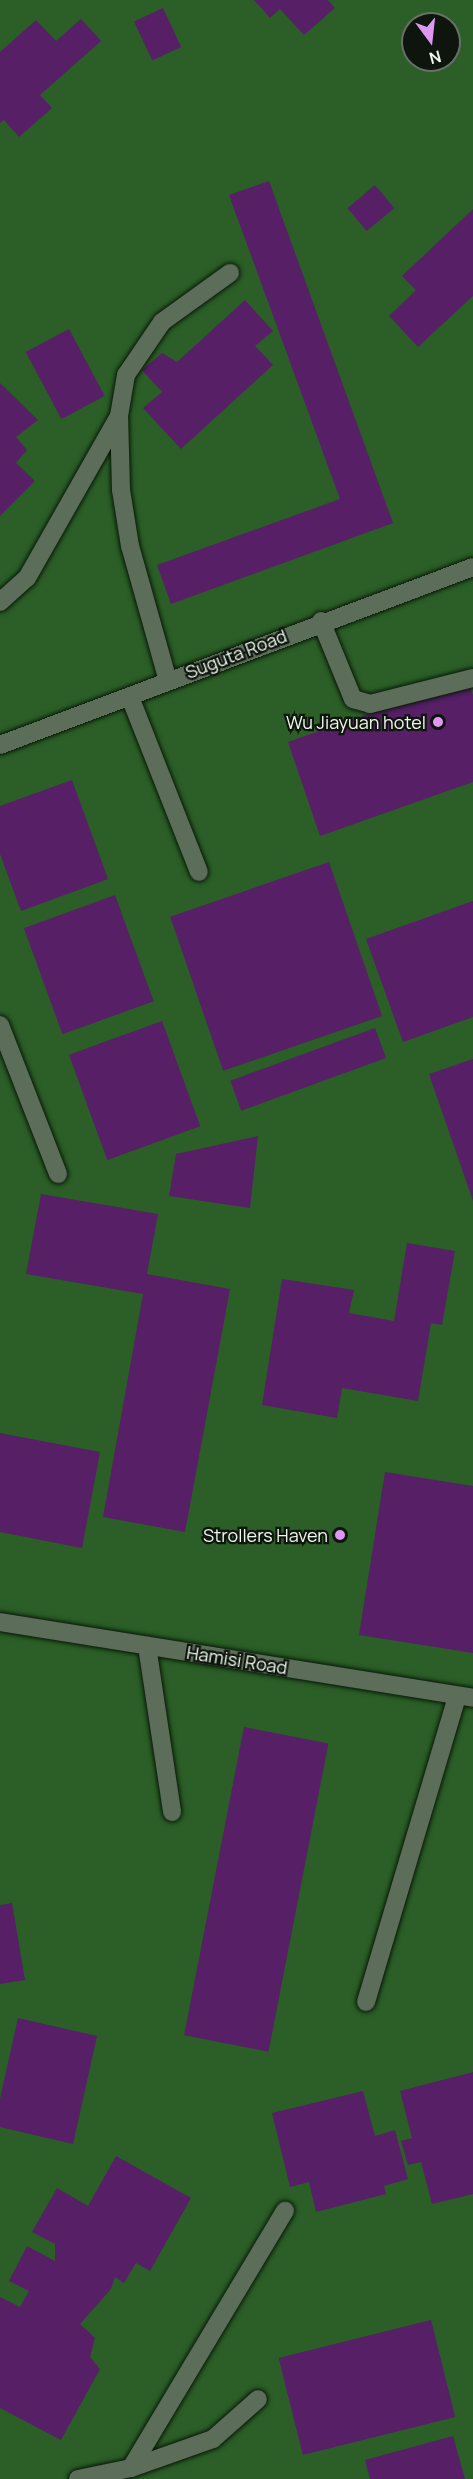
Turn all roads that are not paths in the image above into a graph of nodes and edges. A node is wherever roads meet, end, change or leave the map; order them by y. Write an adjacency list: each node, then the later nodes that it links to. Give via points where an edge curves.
1 (230, 273): 2 (street, via 162,322 126,375)
2 (119, 416): 4 (street, via 27,578); 7 (street, via 121,490 130,546)
3 (473, 567): 5 (street, Suguta Road)
4 (0, 602)
5 (321, 621): 6 (street, via 353,699 370,704); 7 (street, Suguta Road)
6 (473, 678)
7 (168, 681): 8 (street, Suguta Road)
8 (130, 697): 9 (street, Suguta Road); 10 (street)
9 (0, 746)
10 (199, 872)
11 (0, 1025): 12 (street)
12 (58, 1174)
13 (0, 1622): 14 (street, Hamisi Road)
14 (147, 1646): 15 (street, Hamisi Road); 16 (street)
15 (465, 1697): 17 (street)
16 (172, 1812)
17 (366, 2002)
18 (285, 2211): 20 (street)
19 (258, 2399): 20 (street, via 213,2439)
20 (131, 2468): 21 (street)
21 (78, 2479)

